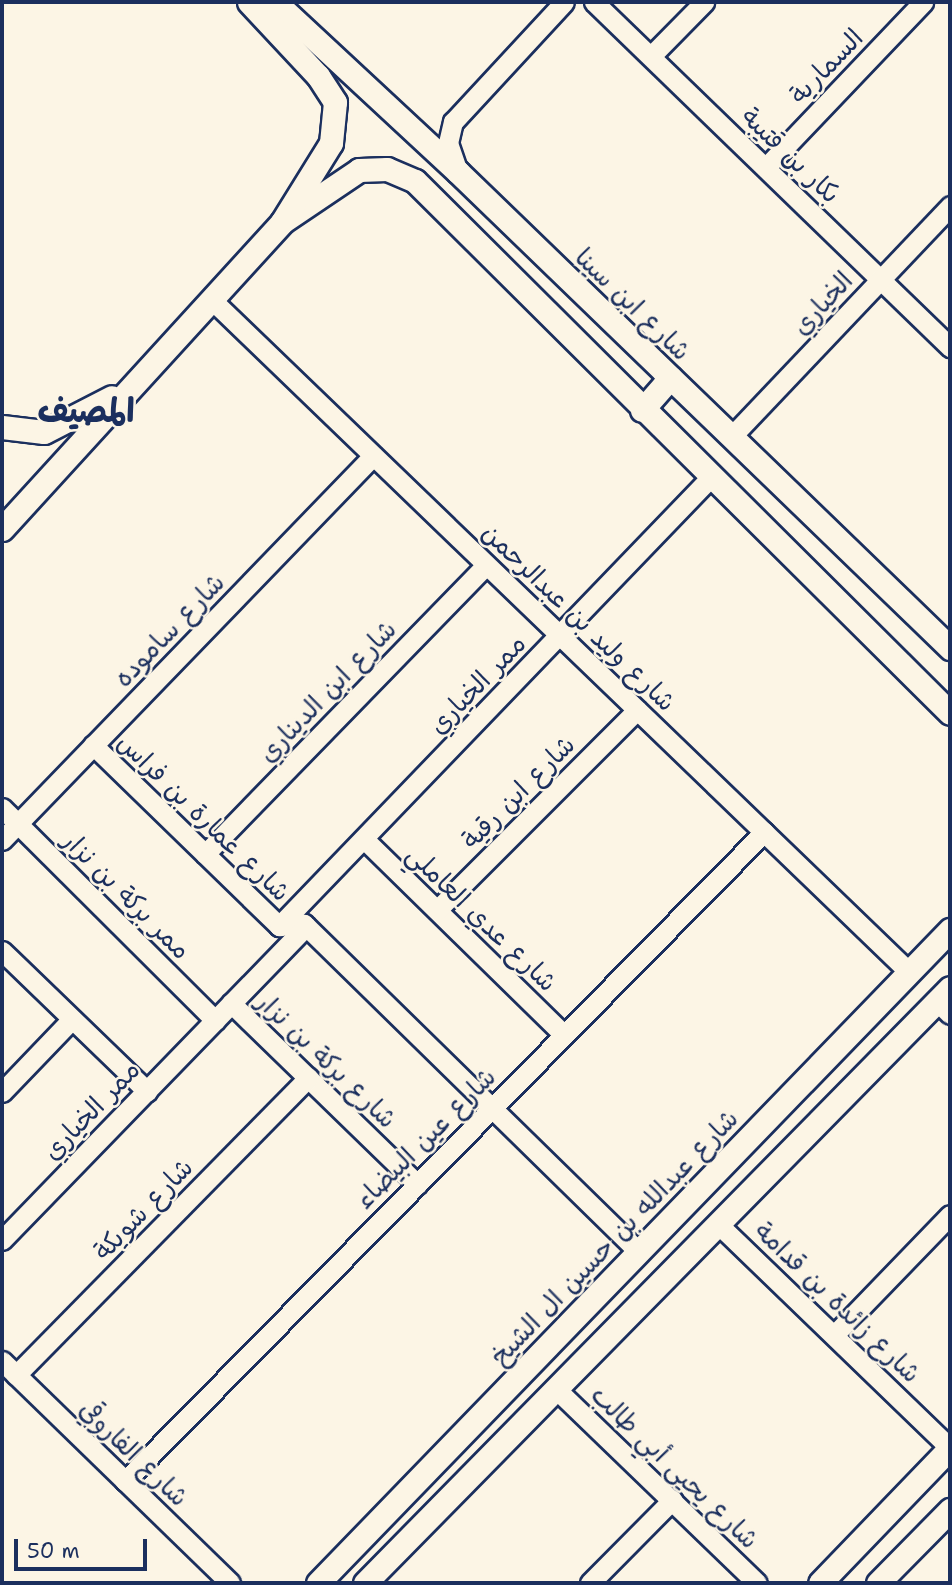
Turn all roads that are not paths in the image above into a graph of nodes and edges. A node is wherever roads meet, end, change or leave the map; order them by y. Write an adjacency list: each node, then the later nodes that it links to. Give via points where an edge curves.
1 (249, 2): 11 (street, via 318,76 335,102 331,143)
2 (275, 2): 9 (street, شارع ابن سينا)
3 (564, 2): 9 (street, via 453,122 448,143)
4 (594, 2): 7 (street, بكار بن قتيبة)
5 (704, 2): 7 (street)
6 (923, 2): 8 (street, السمارية)
7 (651, 56): 8 (street, بكار بن قتيبة)
8 (766, 167): 12 (street, بكار بن قتيبة)
9 (458, 172): 15 (street, شارع ابن سينا)
10 (950, 206): 12 (street, الخياري)
11 (282, 222): 13 (street); 17 (street, via 359,170 387,169 415,181)
12 (880, 279): 14 (street, بكار بن قتيبة); 19 (street, الخياري)
13 (212, 300): 16 (street); 20 (street, شارع وليد بن عبدالرحمن)
14 (950, 347)
15 (670, 378): 17 (street); 19 (street, شارع ابن سينا)
16 (128, 388): 18 (street, via 44,432); 22 (street)
17 (642, 410): 21 (street)
18 (2, 427)
19 (732, 436): 25 (street, شارع ابن سينا)
20 (373, 456): 23 (street, شارع وليد بن عبدالرحمن); 28 (street, شارع ساموده)
21 (711, 477): 24 (street, ممر الخياري); 27 (street)
22 (2, 529)
23 (486, 565): 24 (street, شارع وليد بن عبدالرحمن); 34 (street, شارع ابن الديناري)
24 (560, 636): 26 (street, شارع وليد بن عبدالرحمن); 32 (street, ممر الخياري)
25 (950, 648)
26 (637, 710): 31 (street, شارع وليد بن عبدالرحمن); 35 (street, شارع ابن رقية)
27 (950, 713)
28 (93, 745): 30 (street, شارع ساموده); 34 (street, شارع عمارة بن فراس)
29 (2, 808): 30 (street, ممر بركة بن نزار)
30 (18, 824): 33 (street, شارع ساموده); 44 (street, ممر بركة بن نزار)
31 (764, 832): 40 (street, شارع وليد بن عبدالرحمن); 45 (street, شارع عين البيضاء)
32 (363, 839): 35 (street, شارع عدي العاملي); 36 (street, ممر الخياري)
33 (2, 840)
34 (205, 854): 36 (street, شارع عمارة بن فراس)
35 (437, 910): 45 (street, شارع عدي العاملي)
36 (279, 926): 37 (street)
37 (306, 926): 42 (street, ممر الخياري); 49 (street)
38 (950, 930): 40 (street, شارع عبدالله بن حسين ال الشيخ)
39 (2, 951): 43 (street)
40 (909, 972): 54 (street, شارع عبدالله بن حسين ال الشيخ)
41 (946, 1001): 52 (street)
42 (231, 1003): 44 (street, ممر الخياري); 46 (street, شارع بركة بن نزار)
43 (72, 1020): 47 (street); 48 (street)
44 (215, 1020): 47 (street, ممر الخياري)
45 (564, 1035): 49 (street, شارع عين البيضاء)
46 (308, 1078): 50 (street, شارع بركة بن نزار); 57 (street, شارع شويكة)
47 (147, 1091): 53 (street, ممر الخياري)
48 (2, 1092)
49 (492, 1107): 50 (street, شارع عين البيضاء); 54 (street)
50 (417, 1184): 60 (street, شارع عين البيضاء)
51 (950, 1215): 55 (street)
52 (718, 1224): 55 (street, شارع زائدة بن قدامة); 58 (street)
53 (2, 1240)
54 (639, 1252): 64 (street, شارع عبدالله بن حسين ال الشيخ)
55 (835, 1334): 59 (street, شارع زائدة بن قدامة)
56 (2, 1361): 57 (street, شارع الفاروقي)
57 (16, 1376): 60 (street, شارع الفاروقي)
58 (556, 1389): 61 (street, شارع يحيى أبي طالب); 65 (street)
59 (950, 1448): 68 (street)
60 (125, 1481): 63 (street, شارع الفاروقي)
61 (672, 1500): 66 (street); 67 (street, شارع يحيى أبي طالب)
62 (950, 1510): 69 (street)
63 (230, 1583)
64 (318, 1583)
65 (365, 1583)
66 (590, 1583)
67 (757, 1583)
68 (820, 1583)
69 (878, 1583)

